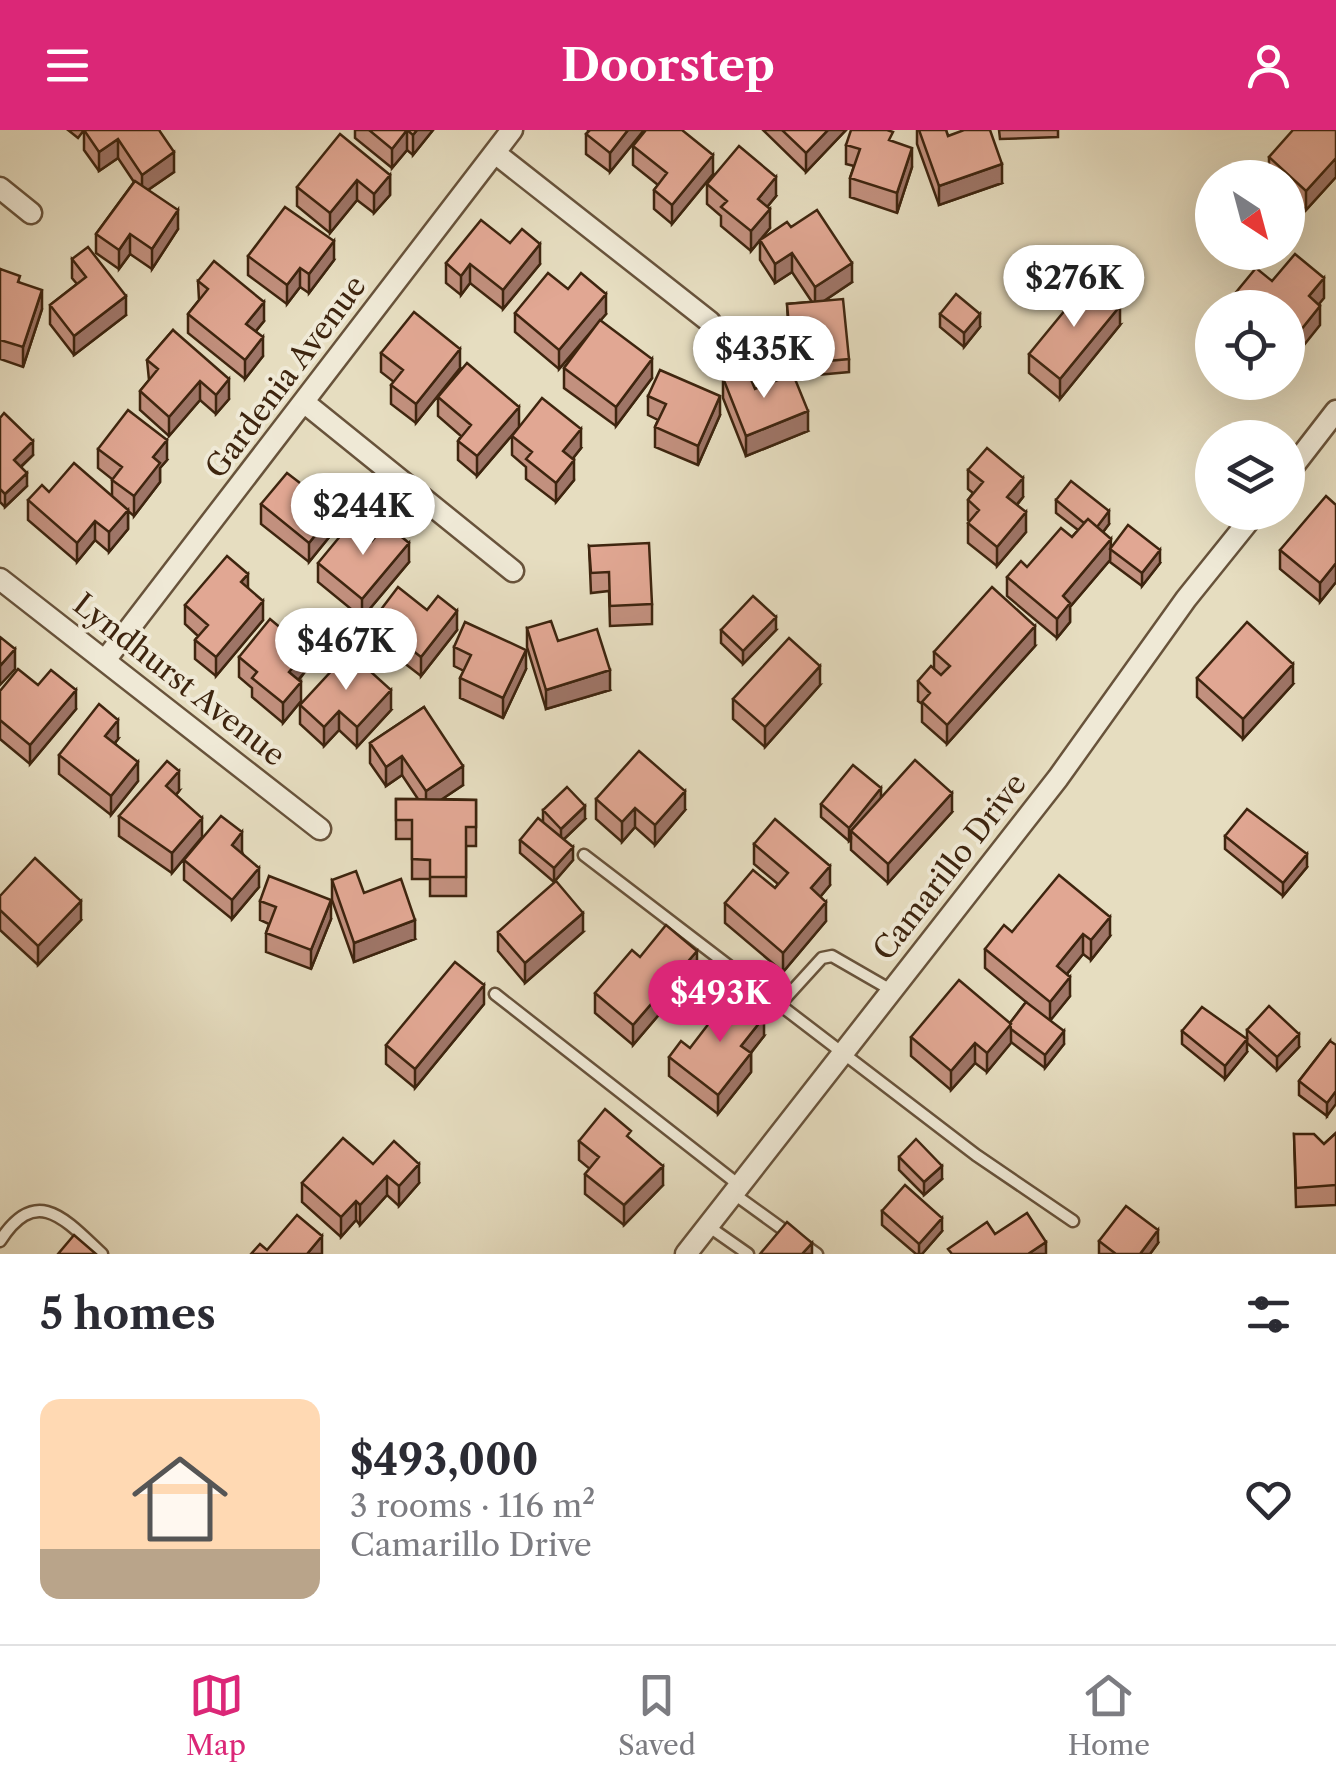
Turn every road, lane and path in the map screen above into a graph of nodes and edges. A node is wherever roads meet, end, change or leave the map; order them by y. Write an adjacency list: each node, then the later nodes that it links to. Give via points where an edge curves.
1 (512, 130): 2 (street, Gardenia Avenue)
2 (494, 153): 5 (street); 6 (street, Gardenia Avenue)
3 (0, 188): 4 (street)
4 (32, 213)
5 (710, 322)
6 (306, 403): 10 (street); 12 (street, Gardenia Avenue)
7 (1336, 411): 8 (street)
8 (1305, 451)
9 (1242, 530): 15 (street, Camarillo Drive)
10 (513, 571)
11 (0, 579): 12 (street, Lyndhurst Avenue)
12 (106, 660): 13 (street, Lyndhurst Avenue)
13 (320, 828)
14 (584, 854): 17 (lane)
15 (892, 990): 17 (lane, via 832,956 822,958); 18 (street, Camarillo Drive)
16 (495, 994): 19 (lane)
17 (781, 1003): 18 (lane)
18 (844, 1050): 19 (street, Camarillo Drive); 20 (lane, via 976,1155)
19 (736, 1189): 21 (lane); 22 (street, Camarillo Drive)
20 (1073, 1220)
21 (776, 1224): 24 (lane); 28 (lane)
22 (708, 1226): 26 (street, Camarillo Drive); 27 (lane)
23 (0, 1241): 25 (lane, via 29,1209 44,1210)
24 (775, 1242)
25 (102, 1254)
26 (686, 1254)
27 (748, 1254)
28 (816, 1254)

